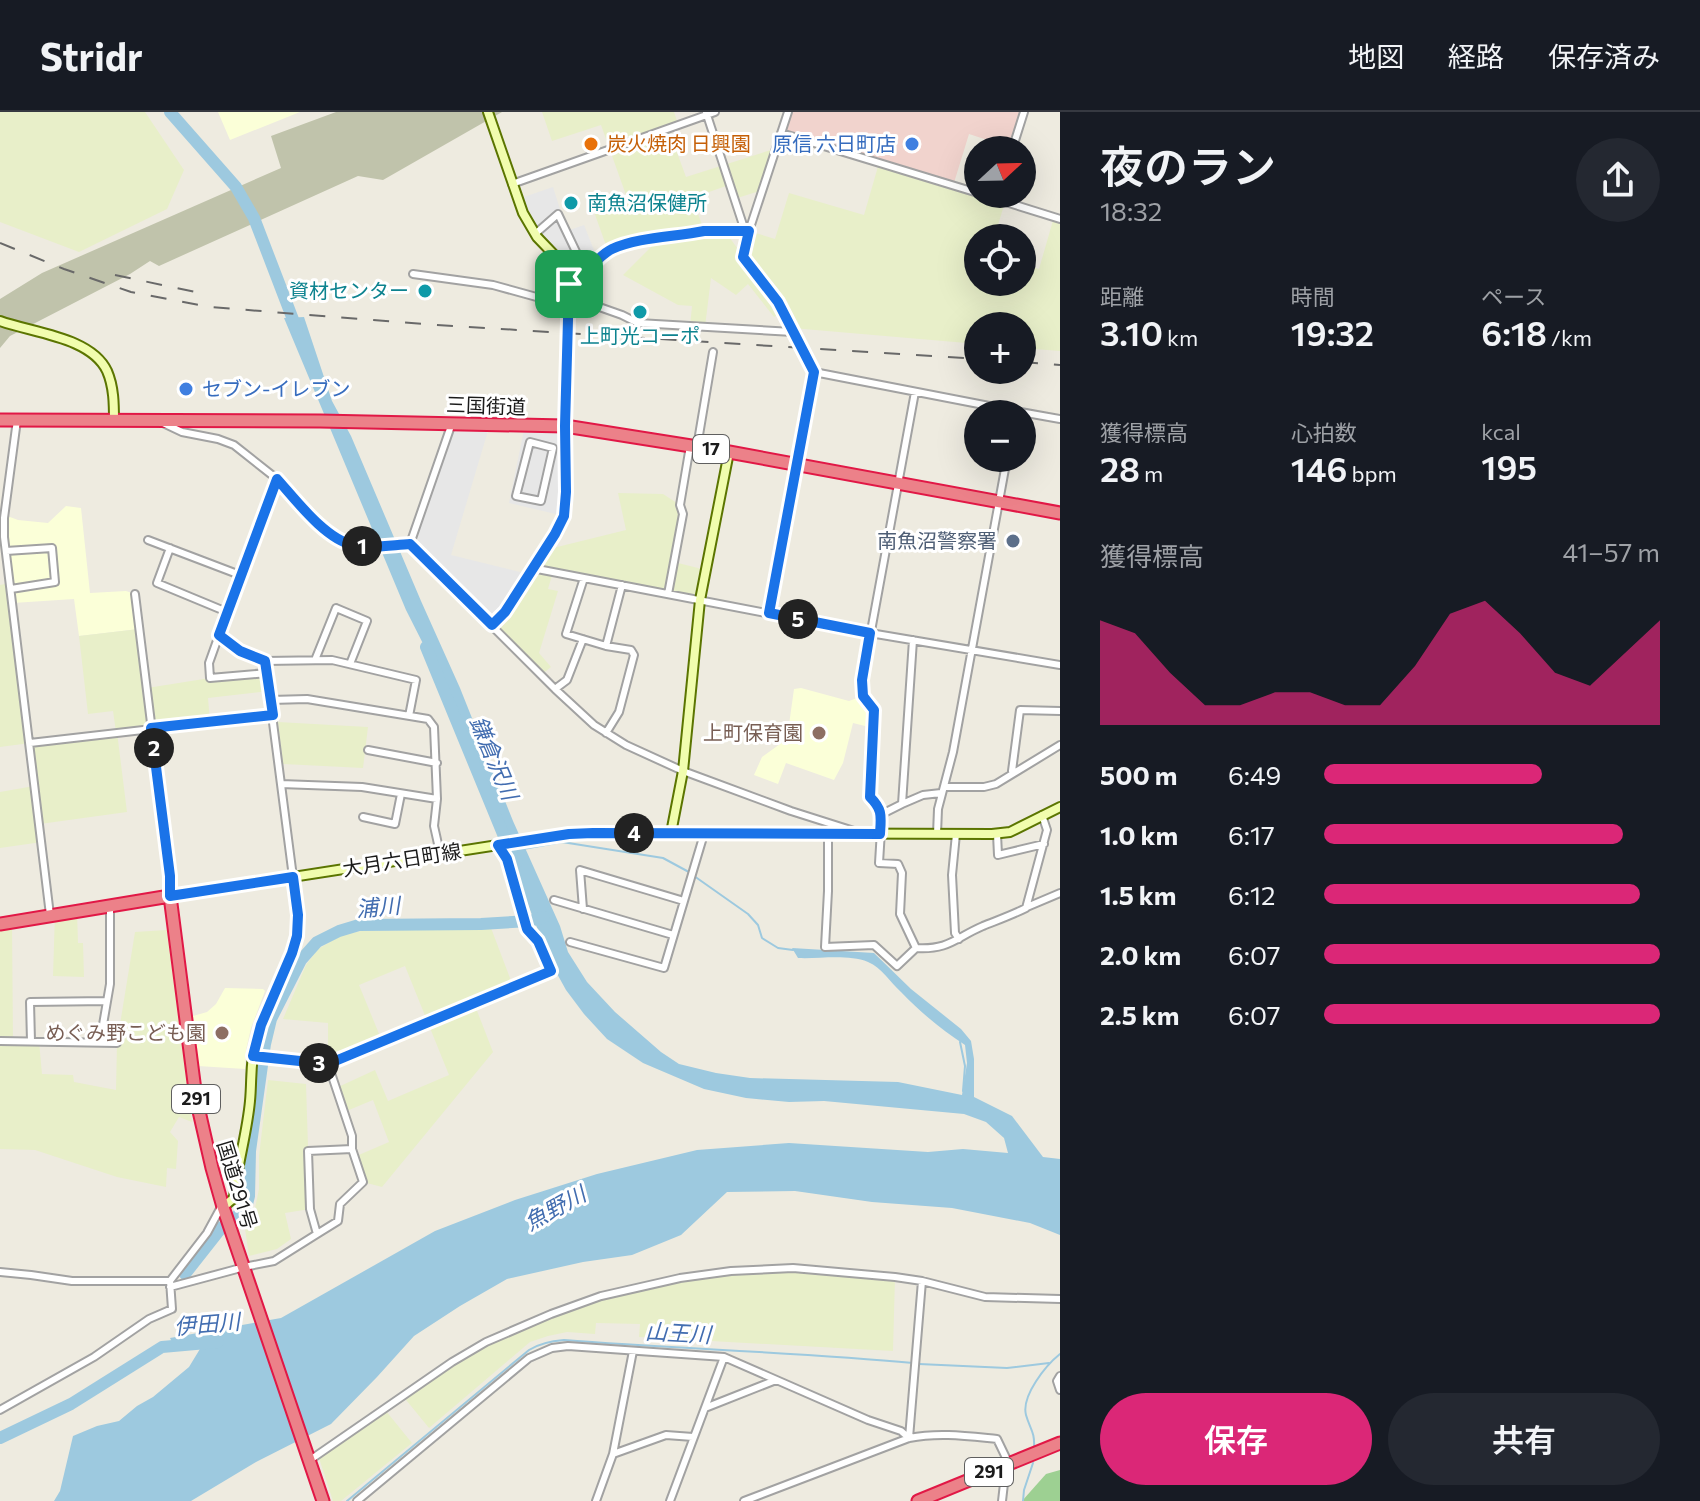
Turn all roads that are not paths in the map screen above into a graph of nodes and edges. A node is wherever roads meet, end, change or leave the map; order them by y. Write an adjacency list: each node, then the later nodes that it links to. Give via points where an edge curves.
1 (488, 112): 8 (main road)
2 (715, 112): 5 (street)
3 (788, 112): 6 (street)
4 (1024, 112): 7 (street)
5 (707, 114): 8 (street); 12 (street)
6 (781, 133): 9 (street); 12 (street)
7 (1016, 136)
8 (512, 184): 13 (main road)
9 (964, 189)
10 (1030, 208): 11 (street)
11 (1060, 219)
12 (747, 231): 16 (street, via 628,242 608,251); 19 (street, via 743,257 778,302)
13 (535, 234): 14 (street, via 558,214); 16 (main road, via 560,261)
14 (580, 260)
15 (413, 274): 17 (street, via 493,285)
16 (569, 284): 17 (main road)
17 (569, 306): 19 (street, via 588,303 638,323); 31 (main road)
18 (0, 321): 28 (main road, via 93,353 110,381)
19 (793, 332): 21 (street)
20 (713, 352): 32 (street)
21 (814, 372): 22 (street); 34 (street)
22 (915, 392): 23 (street); 39 (street)
23 (964, 402)
24 (1036, 416): 25 (street)
25 (1060, 419)
26 (0, 420): 27 (highway, 三国街道 / 17)
27 (17, 420): 28 (highway, 三国街道 / 17); 45 (street, via 4,518)
28 (114, 421): 29 (highway, 三国街道 / 17)
29 (160, 421): 30 (highway, 三国街道 / 17); 37 (street, via 234,445)
30 (452, 423): 31 (highway, 三国街道 / 17); 43 (street)
31 (565, 426): 32 (highway, 三国街道 / 17); 38 (street)
32 (694, 447): 33 (highway, 三国街道 / 17); 52 (street)
33 (729, 452): 34 (highway, 三国街道 / 17); 53 (main road)
34 (797, 466): 39 (highway, 三国街道 / 17); 55 (street)
35 (1004, 472): 40 (street)
36 (546, 475): 36 (street, via 553,448 530,442 516,496 541,501); 38 (street)
37 (277, 479): 43 (street, via 337,539 353,545); 47 (street)
38 (566, 479): 46 (street, via 564,516)
39 (899, 484): 40 (highway, 三国街道 / 17); 57 (street)
40 (999, 502): 41 (highway, 三国街道 / 17); 62 (street)
41 (1060, 513)
42 (148, 540): 44 (street)
43 (410, 544): 56 (street)
44 (170, 548): 47 (street); 54 (street, via 157,583)
45 (6, 551): 50 (street); 50 (street, via 52,548 55,582)
46 (532, 568): 48 (street); 56 (street)
47 (240, 575): 54 (street)
48 (584, 578): 49 (street); 59 (street, via 566,634)
49 (622, 585): 52 (street); 61 (street)
50 (11, 589): 75 (street)
51 (135, 594): 73 (street)
52 (668, 594): 53 (street)
53 (700, 600): 55 (street); 79 (main road)
54 (227, 612): 58 (street)
55 (769, 613): 57 (street)
56 (492, 625): 68 (street)
57 (870, 633): 60 (street); 87 (street, via 863,696 874,710 870,797)
58 (219, 635): 64 (street); 67 (street, via 209,663 210,678)
59 (583, 639): 61 (street); 68 (street, via 567,680)
60 (913, 640): 62 (street); 85 (street)
61 (606, 646): 74 (street, via 634,655 619,712)
62 (973, 649): 66 (street); 82 (street)
63 (315, 660): 64 (street); 65 (street); 65 (street, via 336,608 367,621)
64 (265, 661): 67 (street)
65 (350, 664): 72 (street, via 416,680)
66 (1060, 665)
67 (267, 673): 69 (street)
68 (555, 689): 74 (street)
69 (271, 700): 71 (street); 72 (street, via 307,699)
70 (1060, 711): 80 (street, via 1020,710)
71 (273, 715): 73 (street); 81 (street)
72 (409, 716): 78 (street, via 428,719 434,727)
73 (151, 728): 75 (street); 103 (street)
74 (606, 733): 79 (street)
75 (30, 743): 109 (street)
76 (1060, 745): 80 (street)
77 (368, 750): 78 (street)
78 (437, 763): 84 (street)
79 (683, 771): 90 (main road); 93 (street)
80 (1013, 773): 82 (street, via 984,787)
81 (281, 784): 83 (street); 101 (street)
82 (943, 790): 85 (street); 95 (street)
83 (401, 794): 84 (street); 89 (street, via 395,824)
84 (437, 799): 100 (street, via 434,826)
85 (902, 804): 87 (street)
86 (1060, 807): 88 (main road, 大月六日町線)
87 (882, 814): 94 (street)
88 (1042, 815): 97 (main road, 大月六日町線); 98 (street)
89 (363, 817)
90 (671, 833): 91 (main road, 大月六日町線); 99 (main road, 大月六日町線, via 569,834)
91 (704, 834): 92 (main road, 大月六日町線); 105 (street)
92 (828, 834): 93 (main road, 大月六日町線); 114 (street, via 825,947 874,945 897,966)
93 (865, 834): 94 (main road, 大月六日町線)
94 (880, 834): 95 (main road, 大月六日町線); 114 (street, via 879,863 898,864 902,873 900,914)
95 (937, 834): 96 (main road, 大月六日町線)
96 (956, 834): 97 (main road, 大月六日町線); 112 (street, via 952,875)
97 (997, 834): 98 (street, via 998,855)
98 (1044, 844): 107 (street)
99 (498, 845): 100 (main road, 大月六日町線); 121 (street, via 527,929 551,971)
100 (440, 853): 101 (main road, 大月六日町線)
101 (293, 877): 103 (main road, 大月六日町線); 120 (main road, via 297,936)
102 (1060, 893): 107 (street)
103 (170, 896): 106 (highway); 123 (highway, 国道291号 / 291, via 196,1098)
104 (554, 900): 108 (street)
105 (684, 901): 108 (street, via 580,870); 111 (street)
106 (110, 906): 109 (highway); 115 (street)
107 (1026, 908): 112 (street)
108 (583, 909): 111 (street)
109 (50, 915): 110 (highway)
110 (0, 924)
111 (673, 935): 113 (street, via 664,968)
112 (959, 939): 114 (street, via 934,949)
113 (570, 942)
114 (916, 948)
115 (107, 1001): 117 (street, via 30,1002); 118 (street)
116 (0, 1041): 117 (street)
117 (31, 1041): 118 (street)
118 (100, 1042): 119 (street)
119 (117, 1043)
120 (253, 1056): 121 (street); 123 (main road, via 234,1198)
121 (328, 1064): 122 (street)
122 (352, 1149): 124 (street, via 363,1182 340,1204 338,1221); 124 (street, via 308,1151 310,1209)
123 (223, 1207): 129 (street); 142 (highway, 国道291号 / 291)
124 (317, 1234): 125 (street, via 274,1261)
125 (249, 1266)
126 (237, 1269): 129 (street)
127 (0, 1272): 129 (street)
128 (922, 1281): 130 (street, via 985,1297); 139 (street); 142 (street, via 842,1271 746,1270 601,1296 486,1342)
129 (170, 1284): 137 (street, via 172,1309)
130 (1060, 1299)
131 (633, 1351): 132 (street); 141 (street); 146 (street, via 568,1346 529,1358)
132 (724, 1357): 134 (street); 136 (street)
133 (1060, 1376): 135 (street)
134 (776, 1380): 136 (street); 139 (street)
135 (1060, 1390)
136 (705, 1408): 138 (street)
137 (0, 1410)
138 (693, 1437): 141 (street, via 666,1435); 148 (street)
139 (909, 1438): 143 (street, via 941,1434 997,1439); 144 (street)
140 (1060, 1443): 143 (highway, 291)
141 (613, 1454): 147 (street)
142 (309, 1458): 145 (highway, 国道291号 / 291)
143 (1007, 1465): 149 (highway, 291); 150 (street)
144 (746, 1500)
145 (323, 1501)
146 (357, 1501)
147 (596, 1501)
148 (670, 1501)
149 (918, 1501)
150 (1002, 1501)

